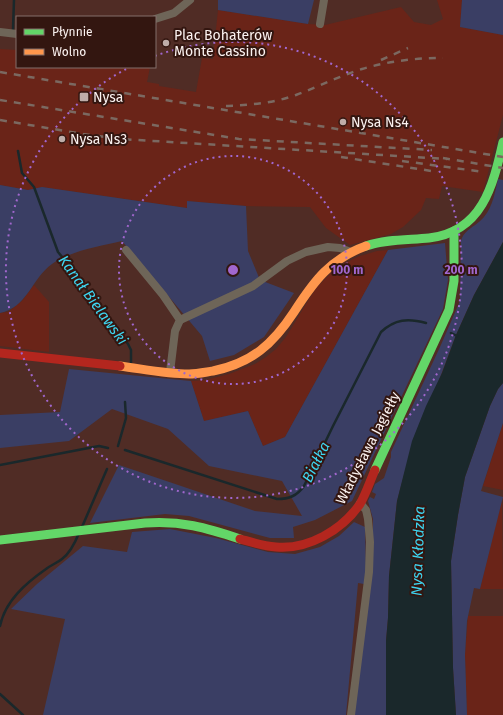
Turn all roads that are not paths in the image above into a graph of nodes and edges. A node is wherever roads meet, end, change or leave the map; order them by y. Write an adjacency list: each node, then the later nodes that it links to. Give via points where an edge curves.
1 (190, 0): 3 (street, via 174,13)
2 (324, 0): 4 (street)
3 (156, 19)
4 (320, 24)
5 (0, 32): 6 (street)
6 (16, 34)
7 (503, 142): 8 (street, via 485,202 472,219)
8 (454, 231): 10 (street, via 438,236 370,245); 14 (street, Władysława Jagiełły, via 454,283 449,310)
9 (126, 250): 11 (street)
10 (351, 252): 11 (street, via 328,247 306,252 287,261 253,286); 13 (street, via 320,275 286,326 260,352 248,360 214,371 190,374)
11 (180, 320): 13 (street, via 175,331)
12 (0, 353): 13 (street)
13 (170, 372)
14 (360, 503): 15 (street, Władysława Jagiełły, via 347,519 327,534 292,546 266,546 170,522); 16 (street, via 366,510 368,519 369,572)
15 (0, 540)
16 (351, 715)

